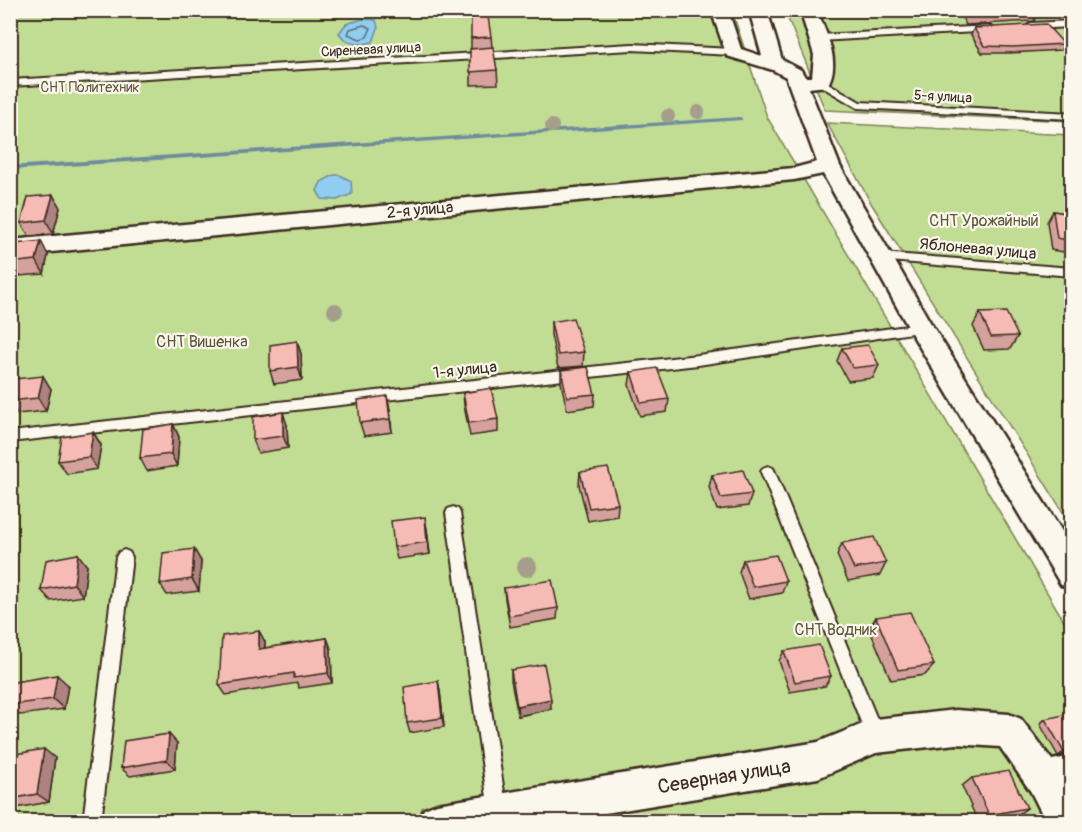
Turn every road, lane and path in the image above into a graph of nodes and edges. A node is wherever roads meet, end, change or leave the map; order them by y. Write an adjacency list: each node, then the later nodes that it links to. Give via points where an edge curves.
1 (719, 10): 8 (street)
2 (758, 10): 9 (street)
3 (808, 10): 7 (street)
4 (1071, 24): 5 (lane)
5 (1025, 27)
6 (1002, 28): 7 (lane)
7 (819, 38): 10 (street, via 824,73)
8 (733, 52): 9 (street); 11 (lane, Сиреневая улица, via 632,47)
9 (772, 63): 10 (street)
10 (808, 82): 12 (lane, 5-я улица, via 858,105); 13 (street)
11 (10, 83)
12 (1071, 116)
13 (830, 166): 14 (street, 2-я улица, via 794,174); 15 (street)
14 (10, 248)
15 (881, 257): 16 (lane, Яблоневая улица); 17 (street)
16 (1071, 272)
17 (921, 328): 18 (lane, 1-я улица, via 698,360); 22 (street)
18 (10, 437)
19 (768, 472): 23 (lane)
20 (453, 513): 25 (lane)
21 (124, 557): 26 (lane)
22 (1071, 575)
23 (875, 736): 24 (street, Северная улица, via 956,727 1009,731); 25 (street, Северная улица, via 818,760)
24 (1058, 776): 28 (street)
25 (498, 811): 27 (street, Северная улица)
26 (92, 822)
27 (437, 822)
28 (1065, 822)

